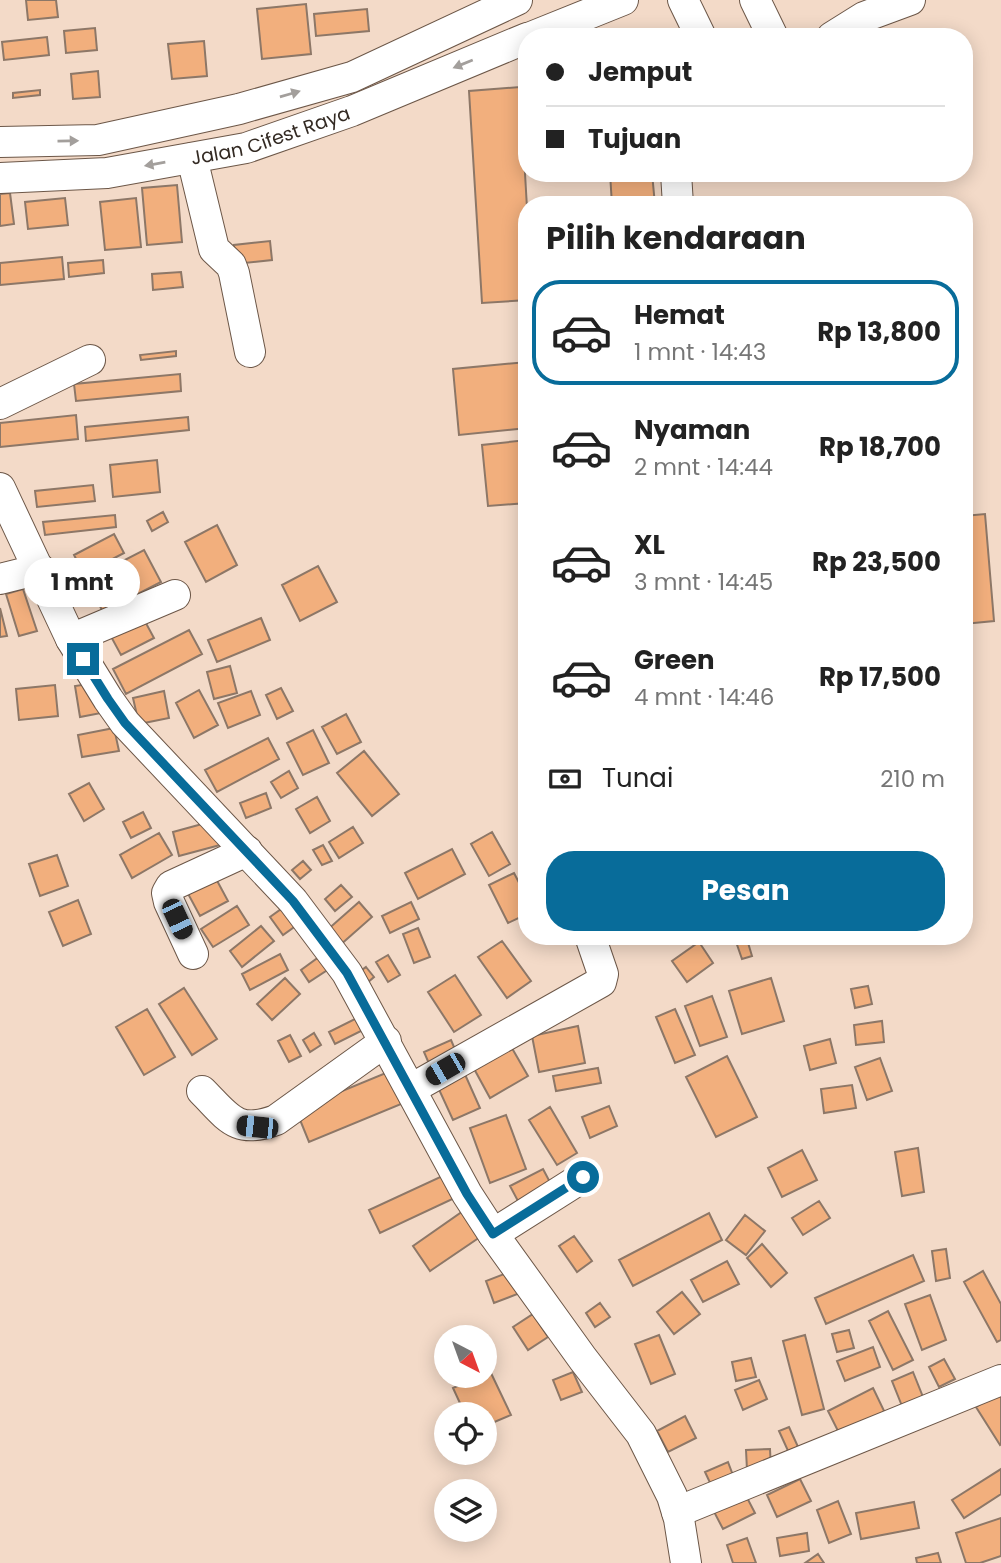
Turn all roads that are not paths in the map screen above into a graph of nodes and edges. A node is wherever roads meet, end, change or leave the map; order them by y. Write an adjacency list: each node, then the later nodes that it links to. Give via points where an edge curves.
1 (517, 0): 12 (street, Jalan Cifest Raya, one-way to 1, via 98,140 239,109 352,77)
2 (623, 0): 7 (street, Jalan Cifest Raya)
3 (683, 0): 8 (street)
4 (755, 0): 9 (street)
5 (911, 0): 6 (street)
6 (860, 8): 10 (street)
7 (554, 28)
8 (697, 28)
9 (768, 28)
10 (841, 28)
11 (518, 42): 13 (street, Jalan Cifest Raya, one-way to 13, via 326,120 246,148)
12 (0, 142)
13 (192, 158): 14 (street, Jalan Cifest Raya, one-way to 14, via 107,173); 15 (street, via 214,249 234,273)
14 (0, 178)
15 (250, 352)
16 (90, 360): 17 (street)
17 (0, 404)
18 (0, 488): 19 (street)
19 (40, 569): 20 (street); 22 (street)
20 (0, 579)
21 (175, 595): 22 (street)
22 (71, 639): 23 (street, via 125,723)
23 (247, 851): 25 (street, via 171,886 167,893); 26 (street, via 293,901 347,973)
24 (593, 945): 27 (street, via 603,974 601,982)
25 (193, 954)
26 (386, 1041): 27 (street); 28 (street, via 276,1120 257,1127 240,1125)
27 (411, 1089): 30 (street)
28 (202, 1091)
29 (583, 1177): 30 (street)
30 (493, 1234): 32 (street, via 641,1434)
31 (1001, 1380): 32 (street)
32 (677, 1512): 33 (street)
33 (686, 1563)

